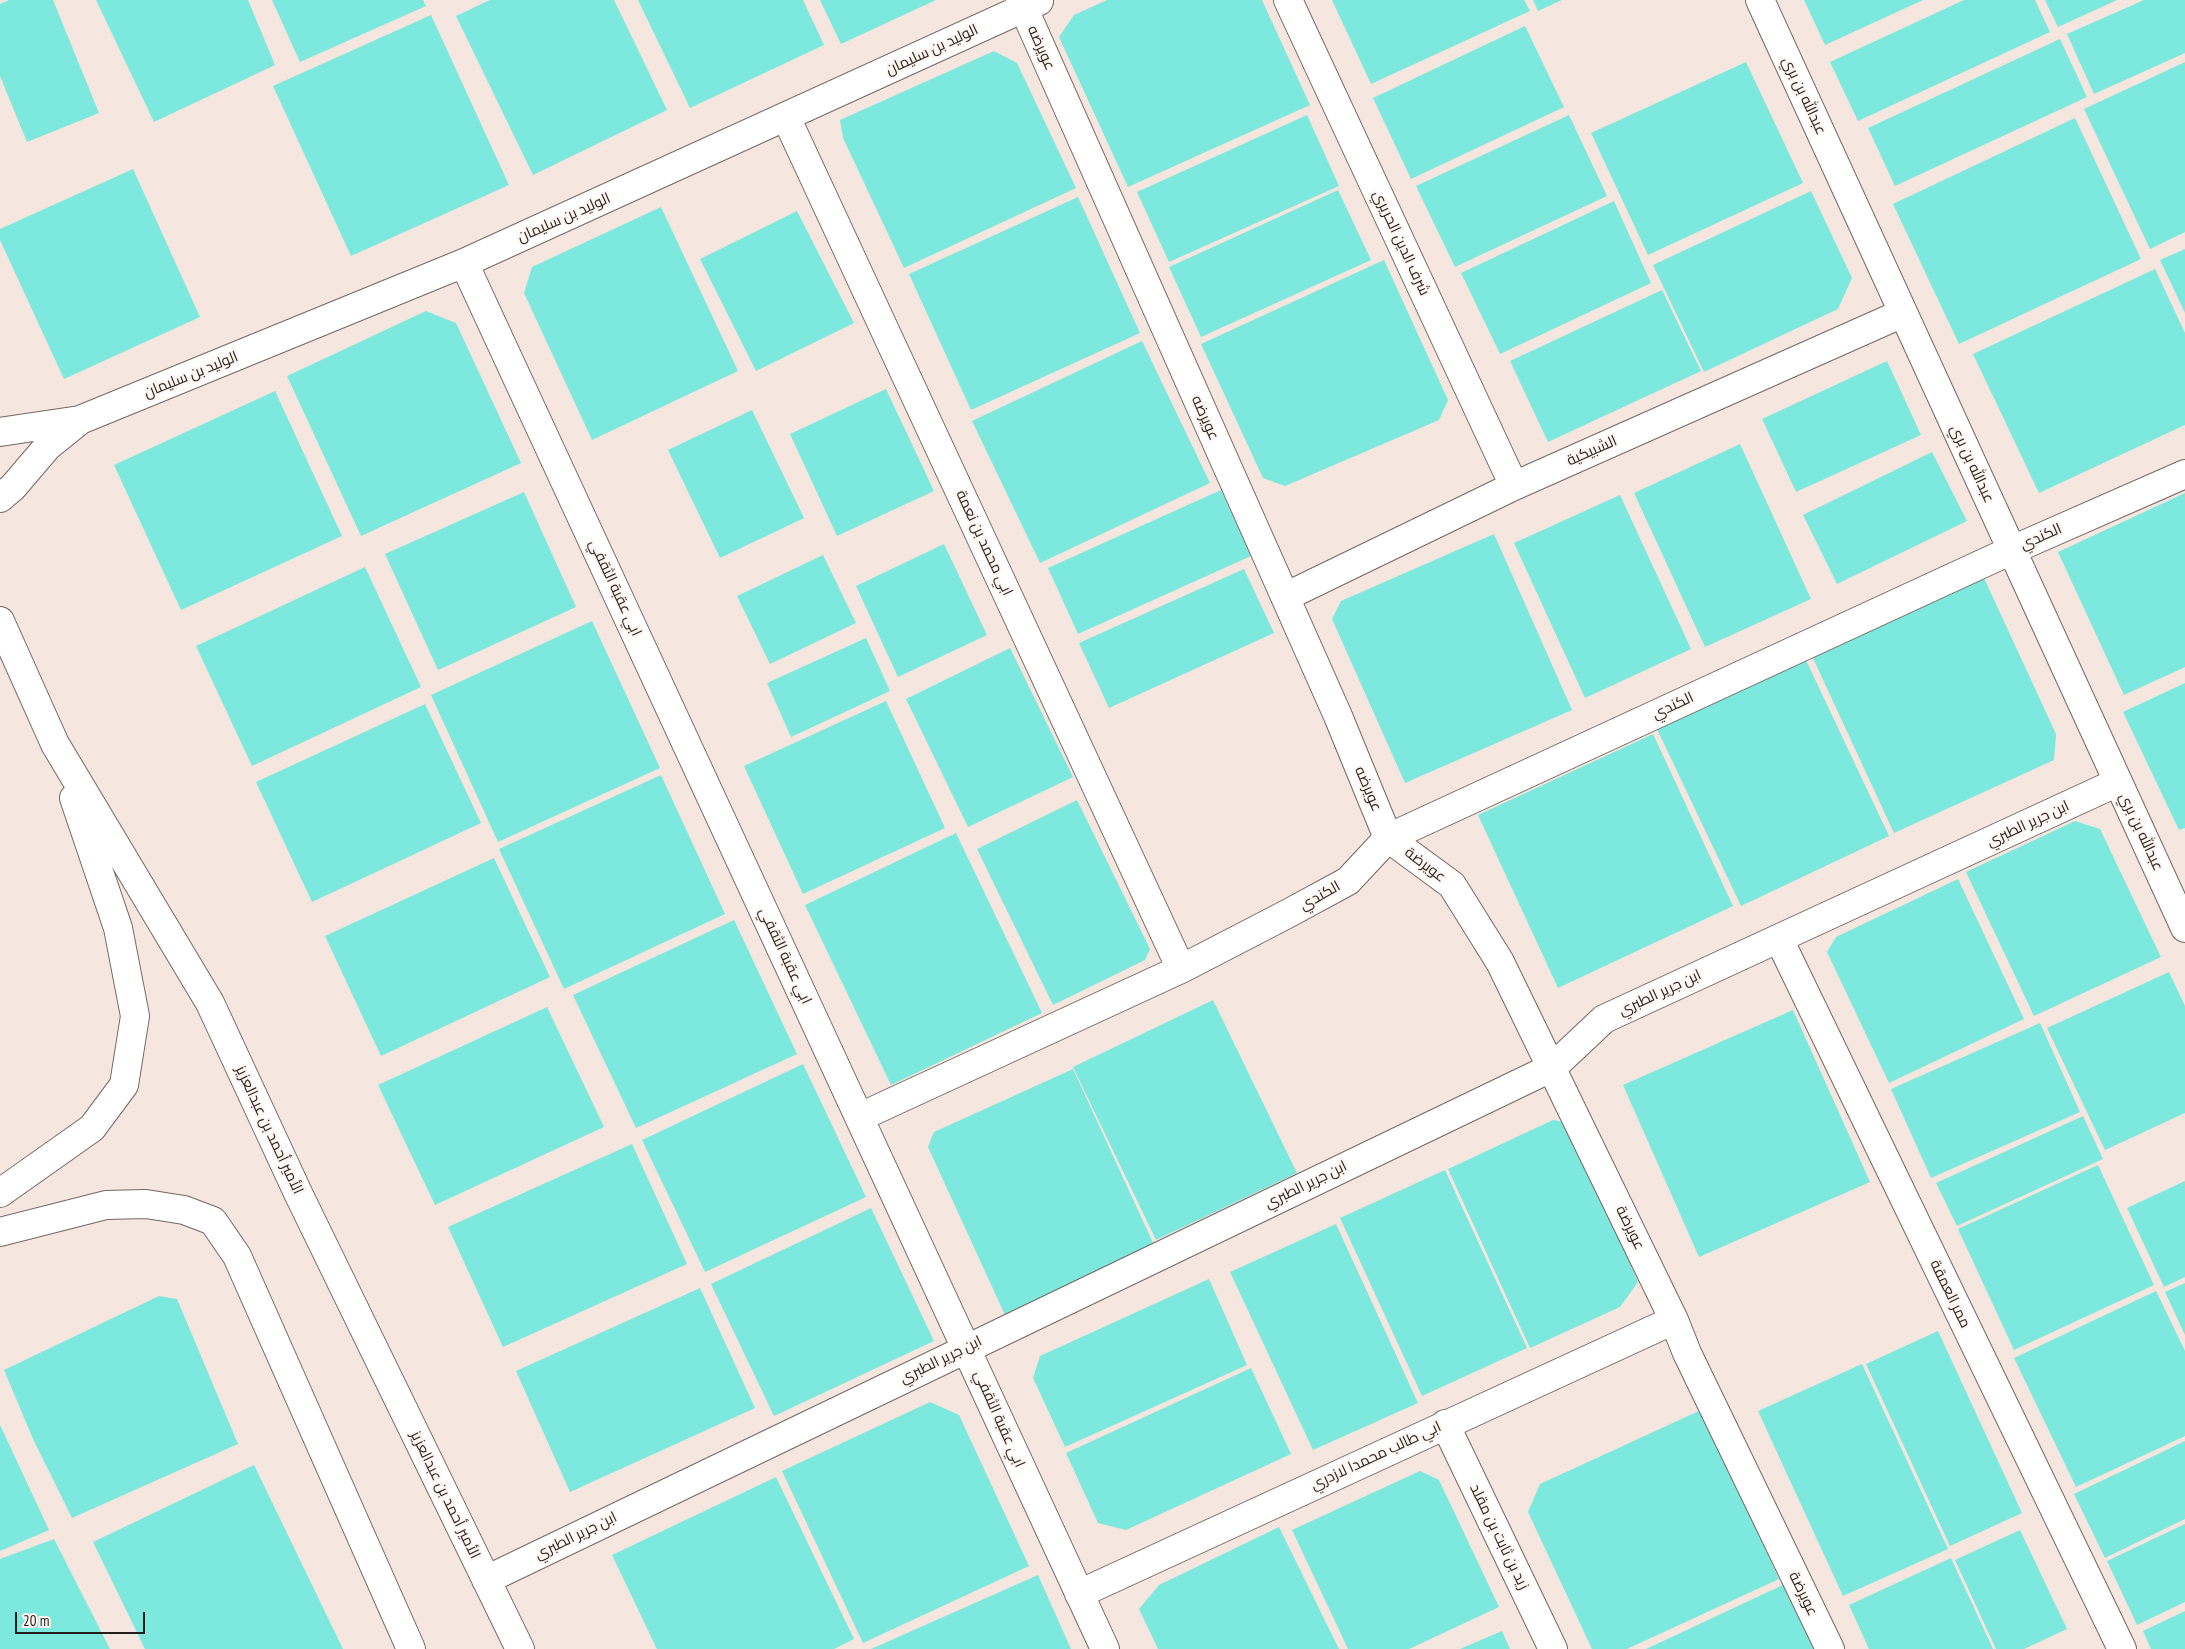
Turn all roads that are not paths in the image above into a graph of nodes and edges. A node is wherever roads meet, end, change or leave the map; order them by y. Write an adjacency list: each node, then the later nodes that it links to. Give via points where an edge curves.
1 (1288, 0): 10 (street, شرف الدين الحريري)
2 (1760, 0): 6 (street, عبدالله بن بري)
3 (1028, 3): 4 (street, الوليد بن سليمان); 13 (street, عويرضه)
4 (786, 117): 5 (street, الوليد بن سليمان); 20 (street, ابي محمد بن نعمة)
5 (464, 263): 7 (street, الوليد بن سليمان); 22 (street, ابي عقبة الثقفي)
6 (1903, 313): 10 (street, الشبيكية); 12 (street, عبدالله بن بري)
7 (80, 420): 8 (street, الوليد بن سليمان); 11 (street, الوليد بن سليمان, via 48,446)
8 (0, 432)
9 (2185, 474): 12 (street, الكندي)
10 (1514, 486): 13 (street, الشبيكية)
11 (0, 498)
12 (2012, 550): 16 (street, عبدالله بن بري); 17 (street, الكندي)
13 (1285, 597): 17 (street, عويرضه)
14 (0, 621): 15 (street, الأمير أحمد بن عبدالعزيز)
15 (55, 744): 23 (street, via 118,928 135,1016 124,1085 92,1128); 28 (street, الأمير أحمد بن عبدالعزيز, via 210,1003 298,1193)
16 (2118, 782): 18 (street, عبدالله بن بري); 19 (street, ابن جرير الطبري)
17 (1388, 838): 20 (street, الكندي, via 1348,881); 21 (street, عويرضة, via 1452,885 1500,962)
18 (2185, 928)
19 (1778, 939): 21 (street, ابن جرير الطبري, via 1604,1019); 35 (street, ممر العمقة)
20 (1181, 969): 22 (street, الكندي)
21 (1553, 1067): 25 (street, عويرضة); 26 (street, ابن جرير الطبري)
22 (860, 1117): 26 (street, ابي عقبة الثقفي)
23 (0, 1193)
24 (0, 1232): 30 (street, via 106,1205 146,1204 184,1210 212,1221 237,1256)
25 (1674, 1320): 27 (street, ابي طالب محمدا لازدري); 34 (street, عويرضة)
26 (967, 1348): 28 (street, ابن جرير الطبري); 29 (street, ابي عقبة الثقفي)
27 (1444, 1424): 29 (street, ابي طالب محمدا لازدري); 33 (street, زيد بن ثابت بن مقلد)
28 (486, 1580): 31 (street, الأمير أحمد بن عبدالعزيز)
29 (1079, 1594): 32 (street, ابي عقبة الثقفي)
30 (411, 1649)
31 (520, 1649)
32 (1105, 1649)
33 (1553, 1649)
34 (1830, 1649)
35 (2122, 1649)

